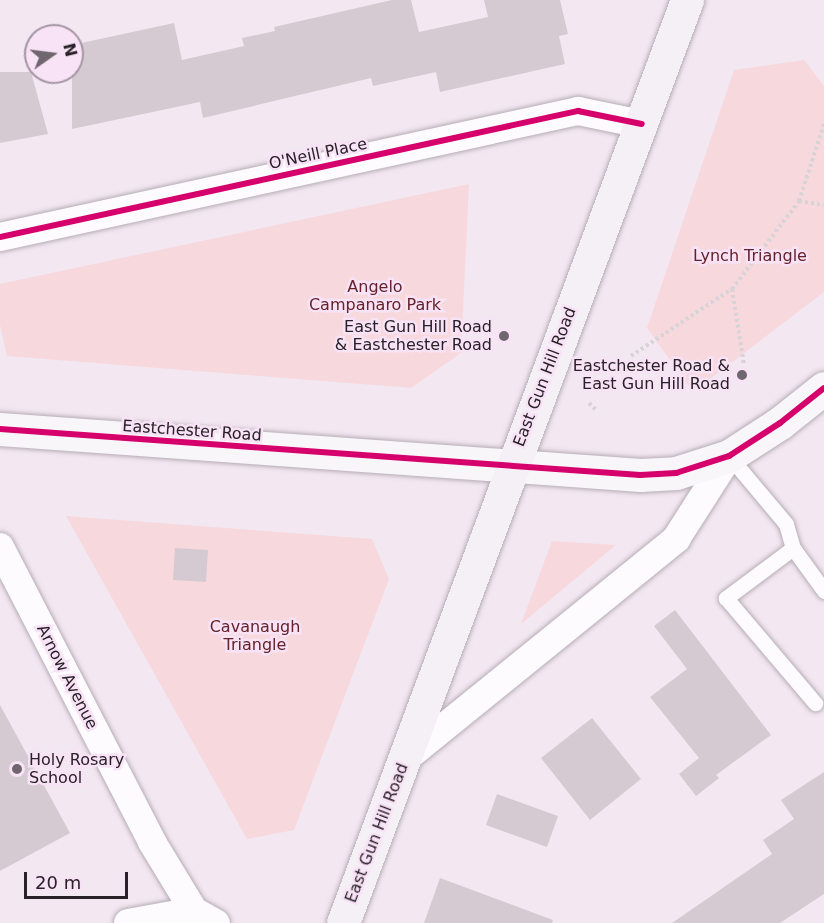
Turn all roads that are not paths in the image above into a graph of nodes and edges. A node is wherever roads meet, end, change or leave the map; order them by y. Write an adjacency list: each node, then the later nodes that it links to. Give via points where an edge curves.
1 (687, 0): 2 (main road, East Gun Hill Road)
2 (642, 124): 3 (street, O'Neill Place, via 578,111); 7 (main road, East Gun Hill Road)
3 (0, 237)
4 (824, 388): 6 (main road, Eastchester Road)
5 (0, 429): 7 (main road, Eastchester Road)
6 (729, 456): 7 (main road, Eastchester Road, via 667,474); 9 (lane, via 786,524); 12 (street, Eastchester Road, via 676,538 662,552)
7 (509, 468): 12 (main road, East Gun Hill Road)
8 (0, 547): 13 (street, Arnow Avenue, via 152,843)
9 (793, 548): 10 (lane); 11 (lane, via 726,598)
10 (824, 591)
11 (815, 703)
12 (405, 758): 15 (main road, East Gun Hill Road)
13 (205, 917): 14 (street)
14 (128, 923)
15 (343, 923)

